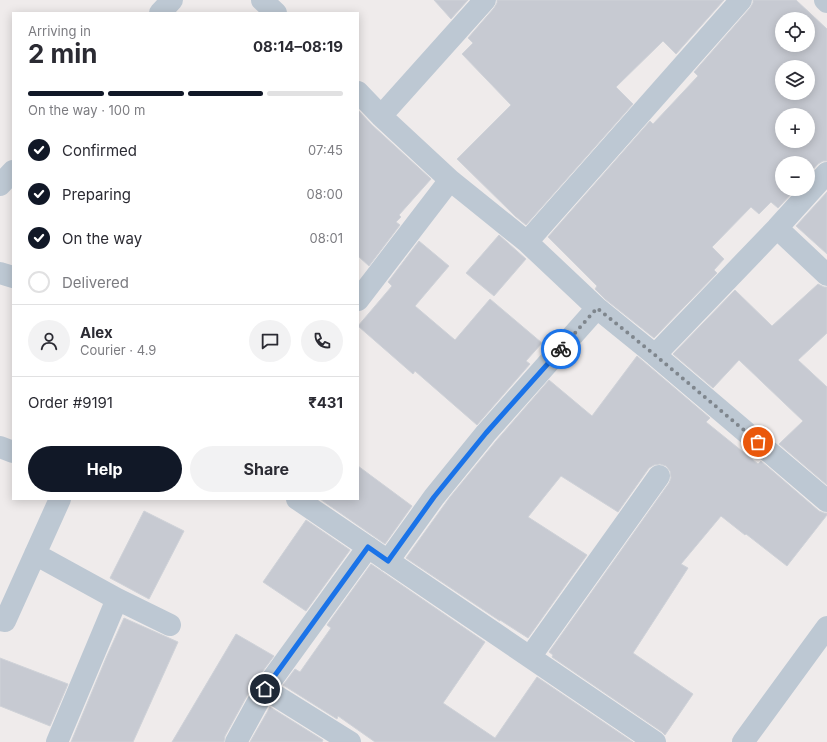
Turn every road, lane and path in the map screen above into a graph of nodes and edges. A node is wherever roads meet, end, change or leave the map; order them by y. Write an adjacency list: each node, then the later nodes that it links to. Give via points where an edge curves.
1 (172, 0): 7 (street)
2 (262, 0): 8 (street)
3 (485, 0): 10 (street)
4 (741, 0): 16 (street)
5 (825, 0): 6 (street)
6 (827, 2)
7 (161, 12)
8 (275, 12)
9 (359, 93): 10 (street)
10 (382, 116): 13 (street)
11 (12, 172): 14 (street)
12 (827, 173): 15 (street)
13 (450, 180): 16 (street); 20 (street)
14 (0, 185)
15 (777, 228): 18 (street); 22 (street)
16 (527, 242): 21 (street)
17 (0, 272): 19 (street)
18 (827, 275)
19 (12, 277)
20 (359, 299)
21 (597, 308): 22 (street); 31 (street, via 486,433 434,497)
22 (655, 355): 28 (street)
23 (0, 447): 24 (street)
24 (12, 452)
25 (659, 476): 36 (street)
26 (60, 500): 30 (street)
27 (298, 500): 29 (street)
28 (827, 501)
29 (368, 547): 31 (street); 37 (street)
30 (35, 554): 32 (street); 33 (street, via 6,621)
31 (388, 561): 36 (street)
32 (117, 599): 34 (street); 38 (street)
33 (0, 620)
34 (170, 625)
35 (827, 627): 42 (street)
36 (530, 657): 41 (street)
37 (265, 689): 39 (street); 40 (street)
38 (57, 742)
39 (236, 742)
40 (350, 742)
41 (655, 742)
42 (743, 742)

